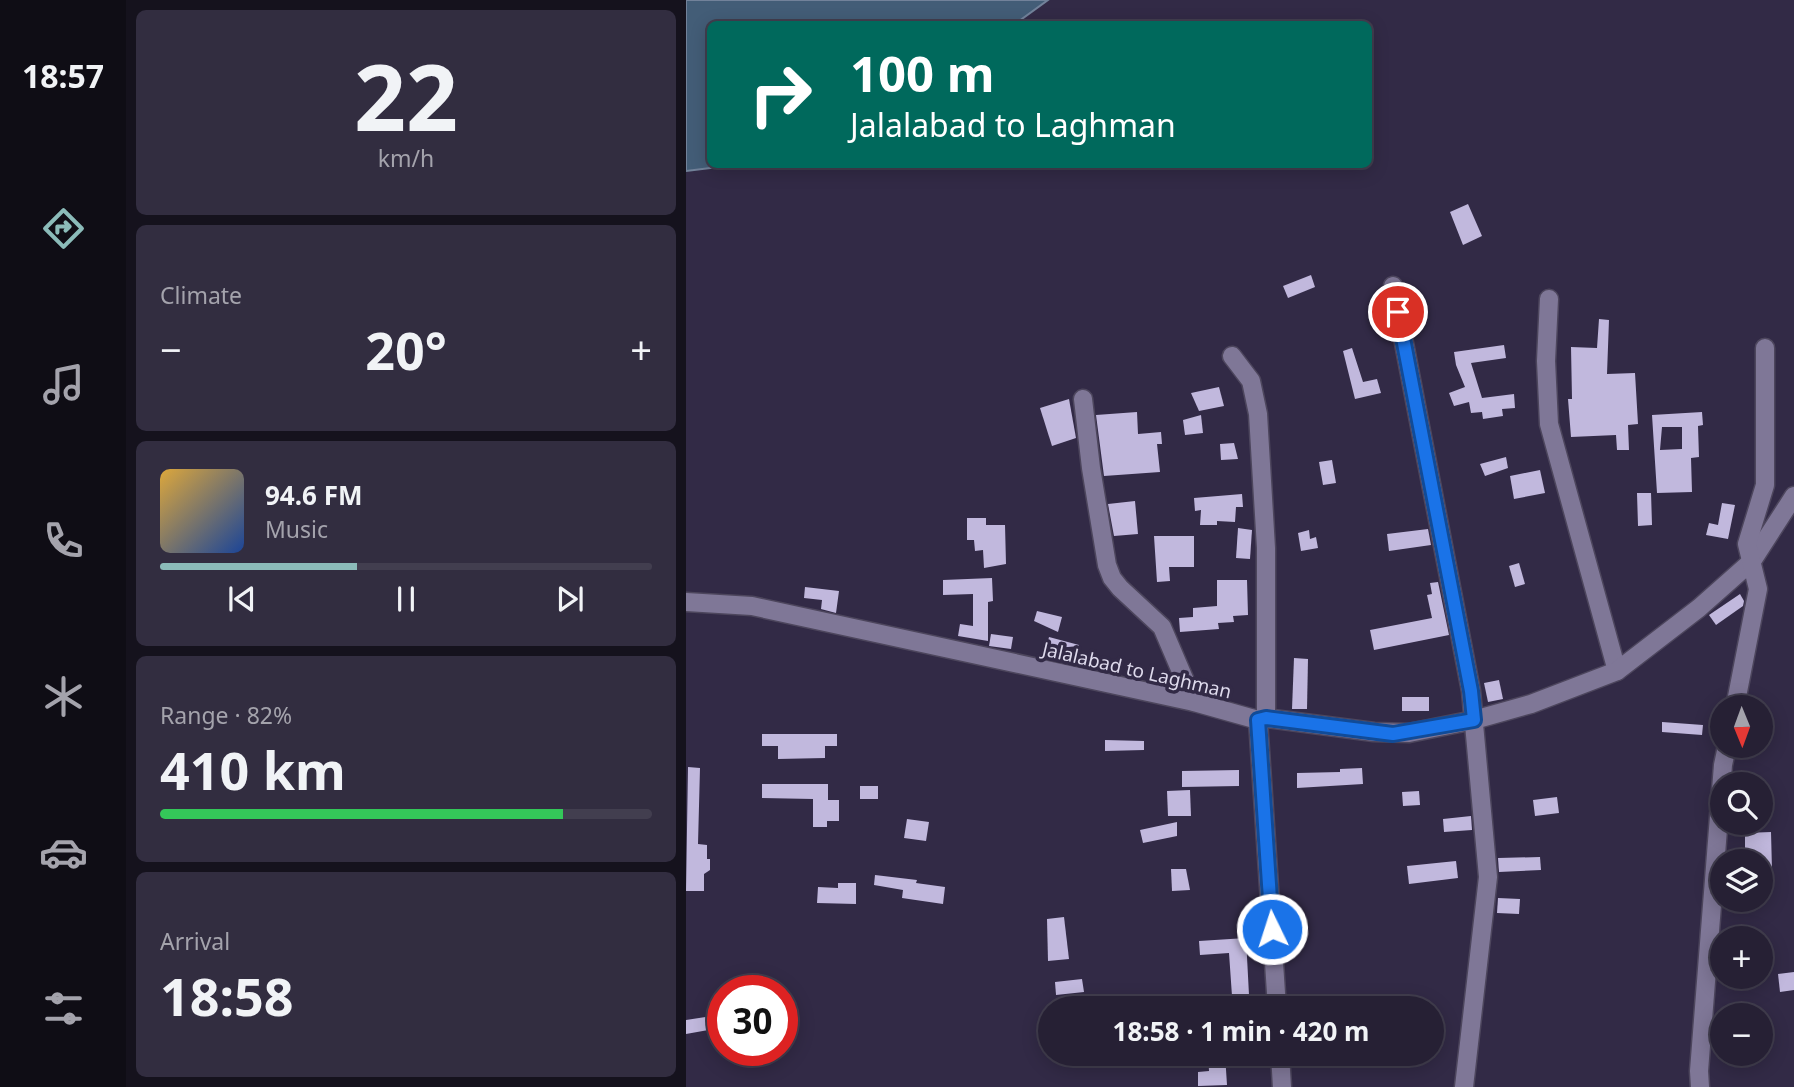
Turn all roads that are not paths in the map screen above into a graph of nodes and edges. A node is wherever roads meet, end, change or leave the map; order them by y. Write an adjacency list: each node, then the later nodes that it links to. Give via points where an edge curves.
1 (1393, 286): 13 (street)
2 (1549, 299): 9 (street, via 1549,424)
3 (1765, 348): 7 (street, via 1765,485 1747,544)
4 (1232, 356): 12 (street, via 1251,381 1258,414 1266,548)
5 (1083, 399): 11 (street, via 1110,572 1120,588 1162,627)
6 (1794, 496): 7 (street, Jalalabad to Laghman)
7 (1752, 561): 9 (street, Jalalabad to Laghman); 10 (street, via 1758,589)
8 (686, 602): 11 (street, Jalalabad to Laghman, via 752,606)
9 (1617, 670): 13 (street, Jalalabad to Laghman, via 1531,704)
10 (1737, 695)
11 (1194, 702): 12 (street, Jalalabad to Laghman)
12 (1262, 719): 13 (street, Jalalabad to Laghman, via 1393,734); 15 (street)
13 (1474, 720): 18 (street, via 1488,877)
14 (1724, 758): 19 (street)
15 (1276, 996)
16 (1281, 1066): 17 (street)
17 (1282, 1087)
18 (1464, 1087)
19 (1700, 1087)

